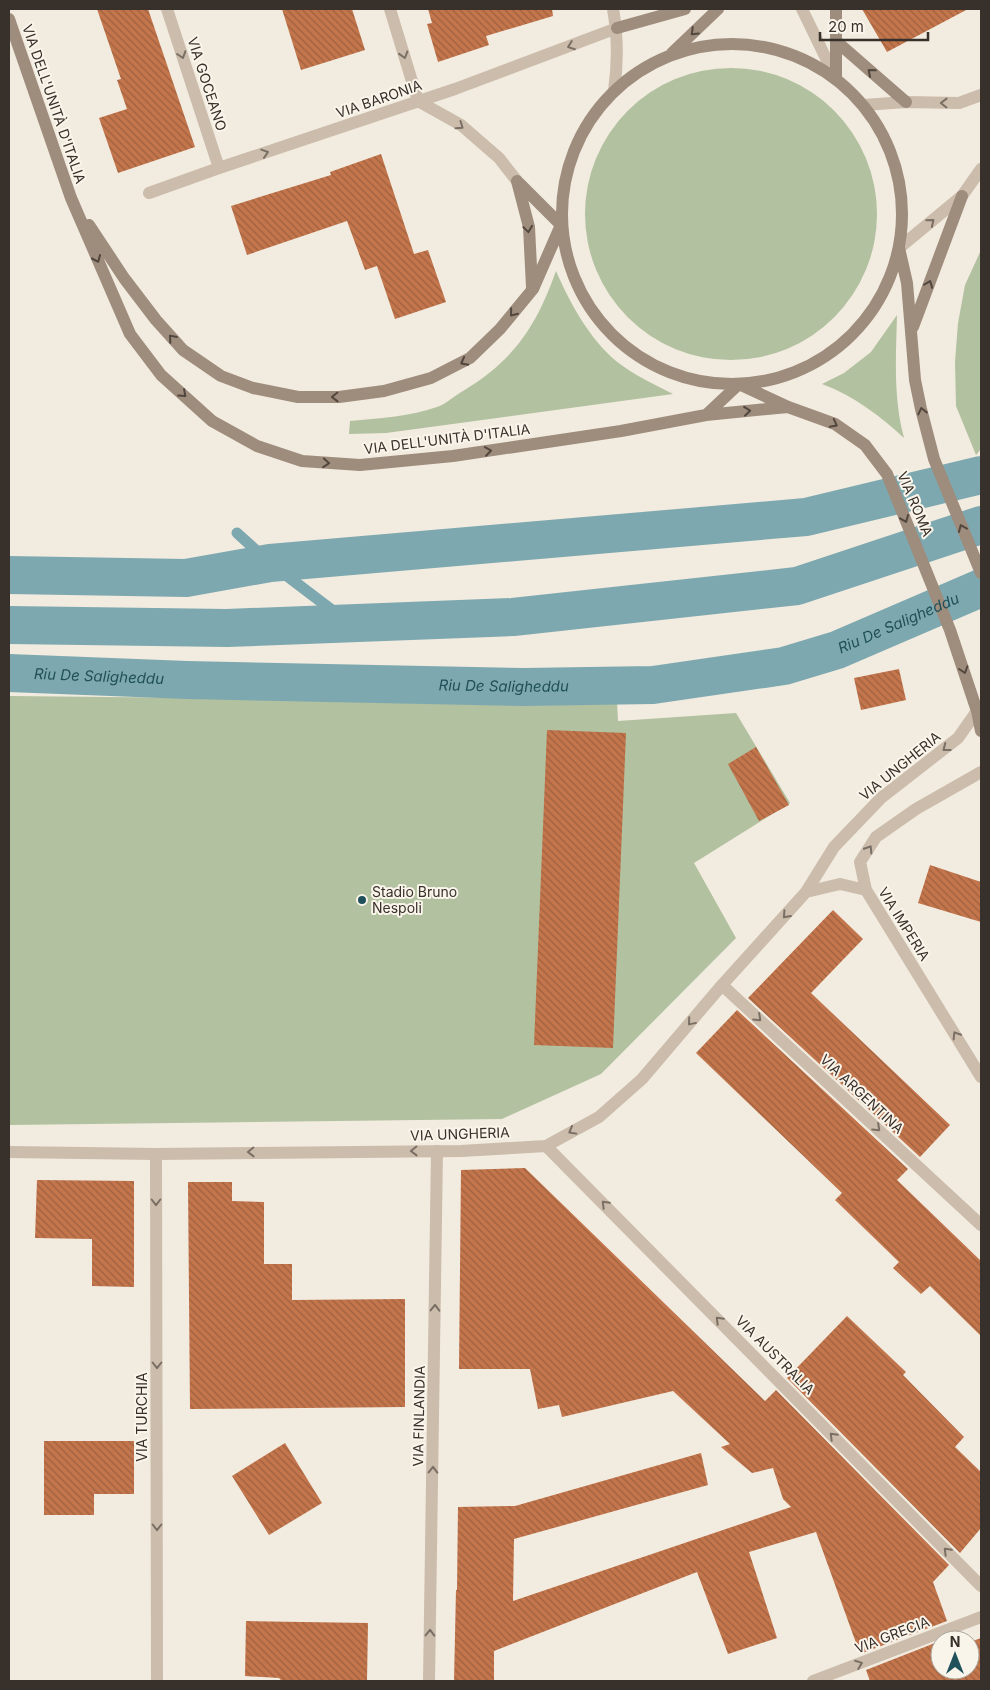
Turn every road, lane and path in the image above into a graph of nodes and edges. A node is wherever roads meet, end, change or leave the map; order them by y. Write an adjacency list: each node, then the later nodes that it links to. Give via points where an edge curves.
1 (167, 9): 18 (street, VIA GOCEANO, one-way to 18)
2 (390, 9): 15 (street, one-way to 15)
3 (613, 9): 9 (street)
4 (684, 9): 9 (main road)
5 (718, 9): 11 (main road, one-way to 11)
6 (802, 9): 12 (street)
7 (836, 9): 10 (main road)
8 (9, 19): 23 (main road, VIA DELL'UNITÀ D'ITALIA)
9 (617, 28): 13 (street, via 618,64); 15 (street, VIA BARONIA, one-way to 15)
10 (836, 41): 12 (main road); 16 (main road, one-way to 10)
11 (671, 55): 12 (main road, via 705,46 739,44 774,49 806,61); 13 (main road, via 640,70)
12 (836, 79): 17 (main road)
13 (614, 91): 24 (main road, via 579,139 565,176)
14 (981, 95): 16 (street, one-way to 16, via 959,103)
15 (418, 101): 18 (street, VIA BARONIA, one-way to 15); 20 (street, one-way to 20, via 460,125 499,158)
16 (906, 102): 17 (street)
17 (864, 105): 25 (main road, via 884,137 898,173 903,210)
18 (219, 168): 21 (street, VIA BARONIA)
19 (981, 169): 22 (street)
20 (517, 181): 24 (main road); 26 (main road, one-way to 26, via 529,227)
21 (150, 193)
22 (962, 196): 25 (street, one-way to 22); 27 (main road, one-way to 22)
23 (71, 198): 26 (main road, VIA DELL'UNITÀ D'ITALIA, one-way to 23, via 500,329 470,358 431,378 384,391 339,397 298,397 253,388 222,376 182,350 124,278); 30 (main road, VIA DELL'UNITÀ D'ITALIA, one-way to 30, via 130,334 161,375 212,420 257,446 302,460 360,465 453,456)
24 (561, 225): 26 (main road, VIA DELL'UNITÀ D'ITALIA); 28 (main road, via 570,268 589,308 618,341 653,366 678,375)
25 (899, 248): 27 (main road, via 908,283); 28 (main road, via 888,284 868,317 843,344 812,365 776,379)
26 (532, 289)
27 (912, 329): 31 (main road, one-way to 27, via 934,459 915,380)
28 (739, 384): 29 (main road, VIA ROMA); 30 (main road)
29 (788, 407): 30 (main road, VIA DELL'UNITÀ D'ITALIA, one-way to 29); 33 (main road, VIA ROMA, one-way to 33, via 835,424 865,445 887,474 950,630)
30 (706, 415)
31 (981, 573)
32 (981, 694): 33 (main road)
33 (977, 711): 34 (main road, VIA ROMA); 37 (street, VIA UNGHERIA, one-way to 37, via 958,738 881,798 834,847)
34 (981, 732)
35 (981, 772): 36 (street, VIA IMPERIA, one-way to 35, via 860,862 876,837 916,808)
36 (866, 890): 37 (street, via 840,884); 39 (street, VIA IMPERIA, one-way to 36)
37 (806, 892): 38 (street, VIA UNGHERIA, one-way to 38)
38 (722, 985): 40 (street, VIA UNGHERIA, one-way to 40, via 642,1079 599,1116); 44 (street, VIA ARGENTINA, one-way to 44)
39 (981, 1077)
40 (546, 1146): 41 (street, VIA UNGHERIA); 45 (street, VIA AUSTRALIA, one-way to 40)
41 (438, 1150): 43 (street, VIA UNGHERIA, one-way to 43); 48 (street, VIA FINLANDIA, one-way to 41)
42 (9, 1152): 43 (street, VIA UNGHERIA)
43 (156, 1154): 47 (street, VIA TURCHIA, one-way to 47)
44 (981, 1225)
45 (981, 1586)
46 (981, 1617): 49 (street, VIA GRECIA, one-way to 46)
47 (157, 1681)
48 (429, 1681)
49 (813, 1681)

